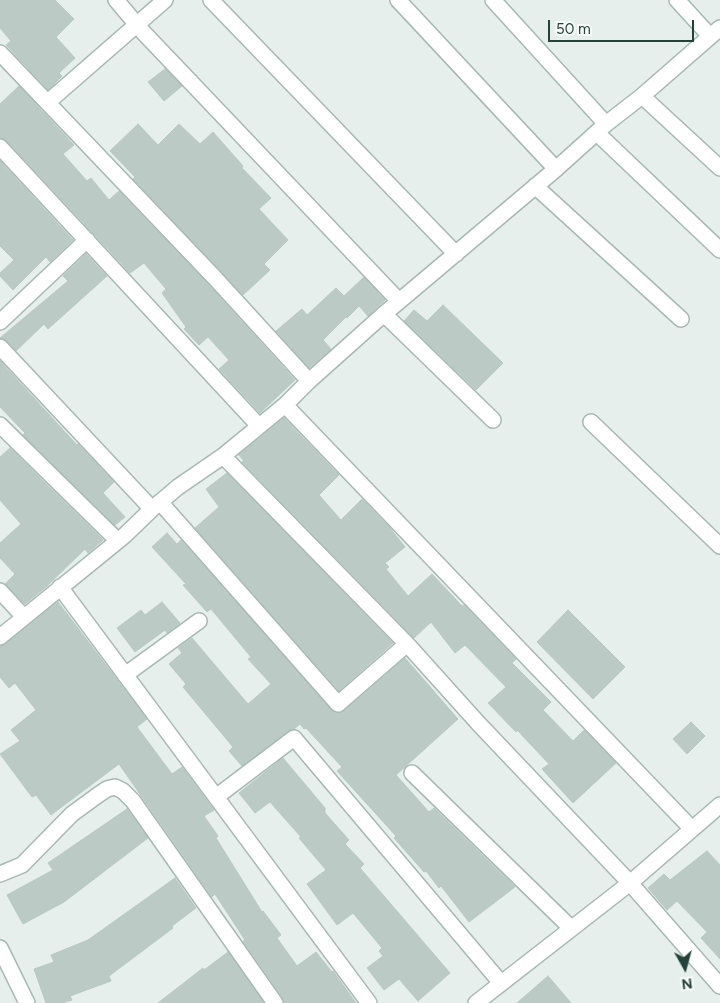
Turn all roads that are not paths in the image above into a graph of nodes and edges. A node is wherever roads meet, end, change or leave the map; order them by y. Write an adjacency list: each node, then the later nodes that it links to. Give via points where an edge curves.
1 (116, 0): 7 (street)
2 (166, 0): 7 (street)
3 (211, 0): 19 (street)
4 (398, 0): 15 (street)
5 (493, 0): 12 (street)
6 (677, 0): 8 (street)
7 (137, 24): 11 (street); 20 (street)
8 (715, 32): 10 (street)
9 (0, 52): 11 (street)
10 (642, 96): 12 (street); 14 (street)
11 (48, 102): 25 (street)
12 (602, 128): 15 (street); 18 (street)
13 (0, 147): 17 (street)
14 (720, 168)
15 (556, 169): 16 (street)
16 (535, 186): 19 (street); 22 (street)
17 (87, 240): 23 (street); 30 (street)
18 (720, 250)
19 (456, 254): 20 (street)
20 (400, 301): 21 (street)
21 (384, 314): 25 (street); 27 (street)
22 (681, 319)
23 (0, 322)
24 (0, 346): 32 (street)
25 (309, 381): 26 (street)
26 (285, 405): 30 (street); 45 (street)
27 (493, 420)
28 (590, 422): 34 (street)
29 (0, 425): 33 (street)
30 (259, 426): 31 (street)
31 (223, 456): 32 (street); 40 (street)
32 (156, 506): 33 (street); 40 (street, via 338,704)
33 (118, 541): 35 (street)
34 (720, 546)
35 (60, 587): 37 (street); 41 (street)
36 (0, 591): 37 (street)
37 (24, 617): 39 (street)
38 (199, 621): 41 (street)
39 (0, 637)
40 (407, 644): 47 (street)
41 (125, 675): 43 (street)
42 (412, 773): 48 (street)
43 (216, 798): 50 (street, via 294,738); 54 (street)
44 (720, 805): 45 (street)
45 (692, 829): 47 (street)
46 (0, 874): 53 (street, via 22,865 72,814 98,795 115,787 123,790)
47 (630, 883): 48 (street); 51 (street)
48 (571, 928): 50 (street)
49 (0, 948): 52 (street)
50 (501, 983): 55 (street)
51 (720, 986)
52 (27, 1003)
53 (275, 1003)
54 (369, 1003)
55 (476, 1003)

